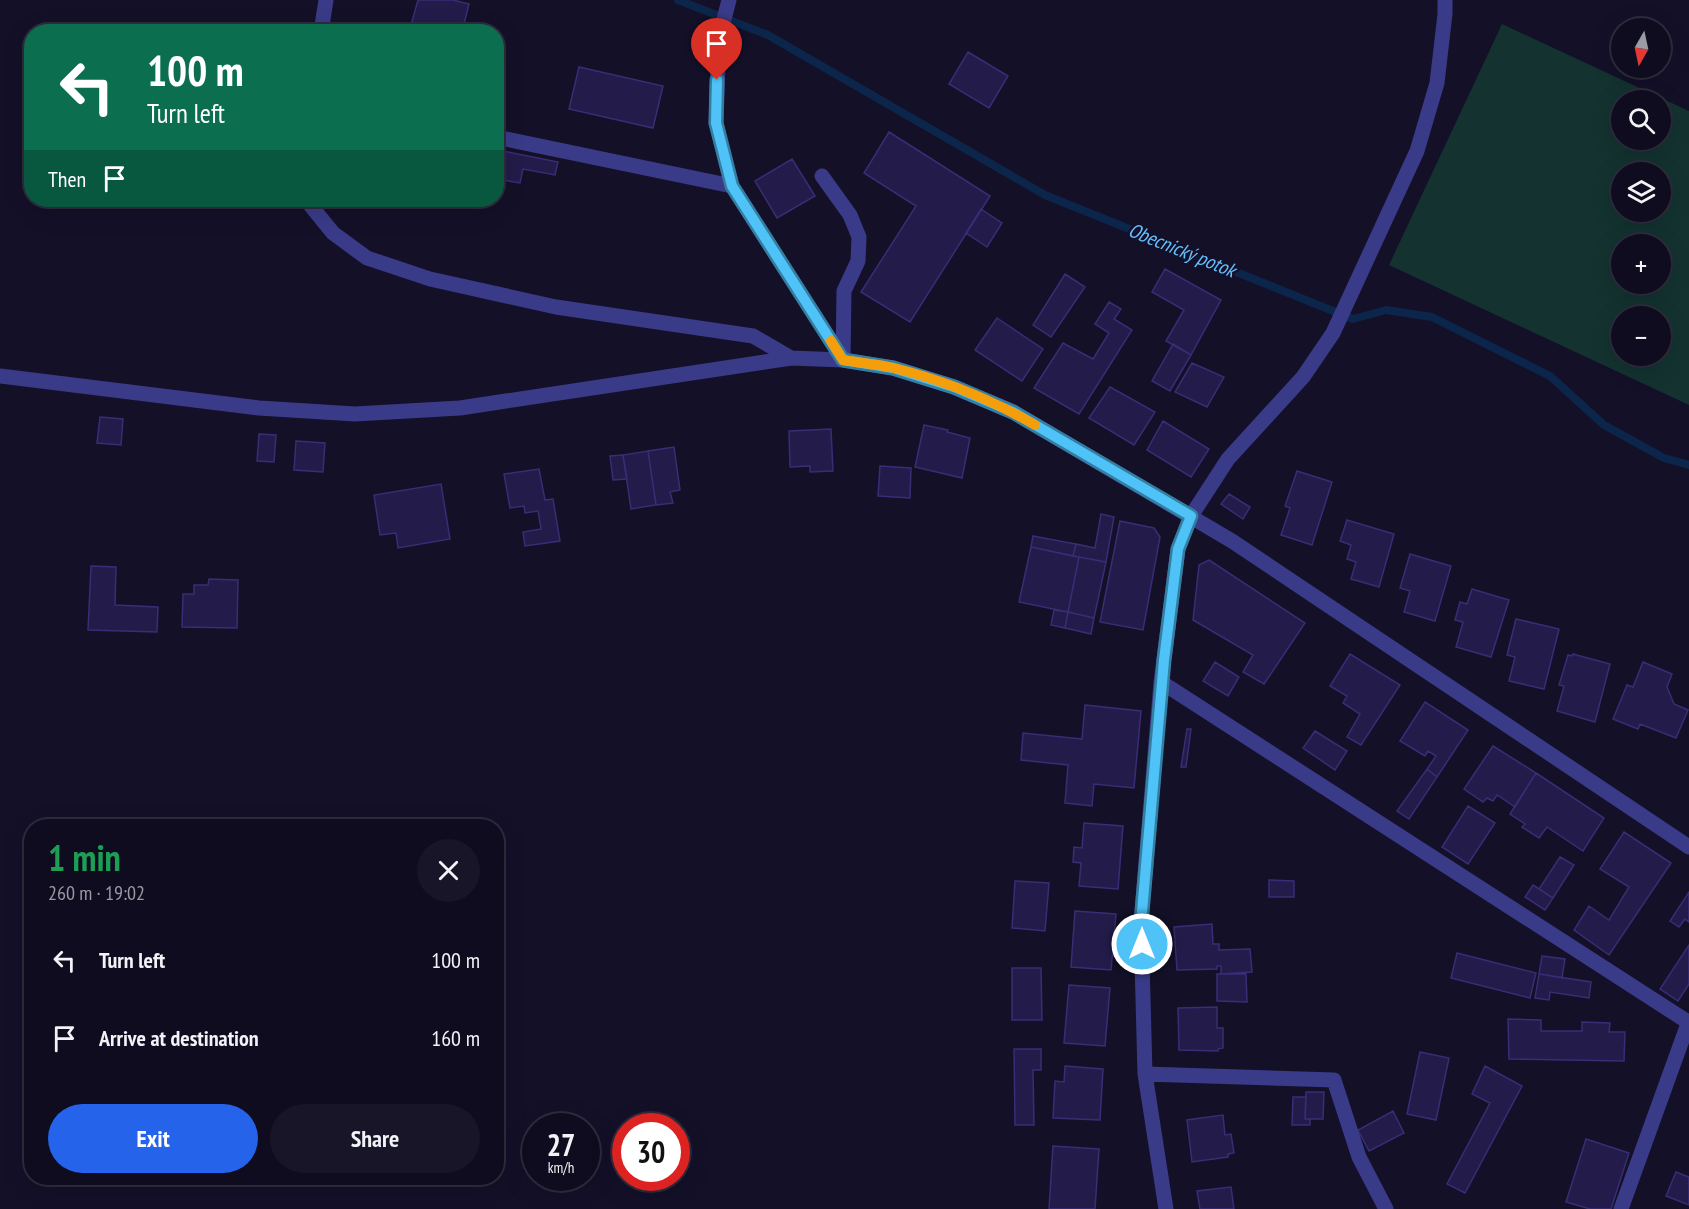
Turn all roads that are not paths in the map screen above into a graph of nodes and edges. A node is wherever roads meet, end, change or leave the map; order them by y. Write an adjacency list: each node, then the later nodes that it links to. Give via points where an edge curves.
1 (326, 0): 4 (street)
2 (729, 0): 7 (street, via 719,38 716,123)
3 (1445, 0): 12 (street, via 1437,83 1418,151 1333,333 1303,377 1228,459)
4 (322, 24)
5 (504, 139): 7 (street)
6 (822, 176): 10 (street, via 850,215 859,237 858,261 844,291)
7 (732, 186): 10 (street)
8 (312, 207): 9 (street, via 333,233 367,258 430,279 556,308 753,336)
9 (791, 358): 10 (street); 11 (street, via 460,408 355,414 259,408)
10 (843, 360): 12 (street, via 893,368 1013,412)
11 (0, 376)
12 (1191, 516): 13 (street, via 1178,549); 14 (street)
13 (1161, 682): 15 (street); 16 (street, via 1141,923)
14 (1689, 847)
15 (1689, 1022): 19 (street)
16 (1145, 1074): 17 (street); 18 (street, via 1334,1080 1359,1157)
17 (1166, 1209)
18 (1386, 1209)
19 (1621, 1209)

